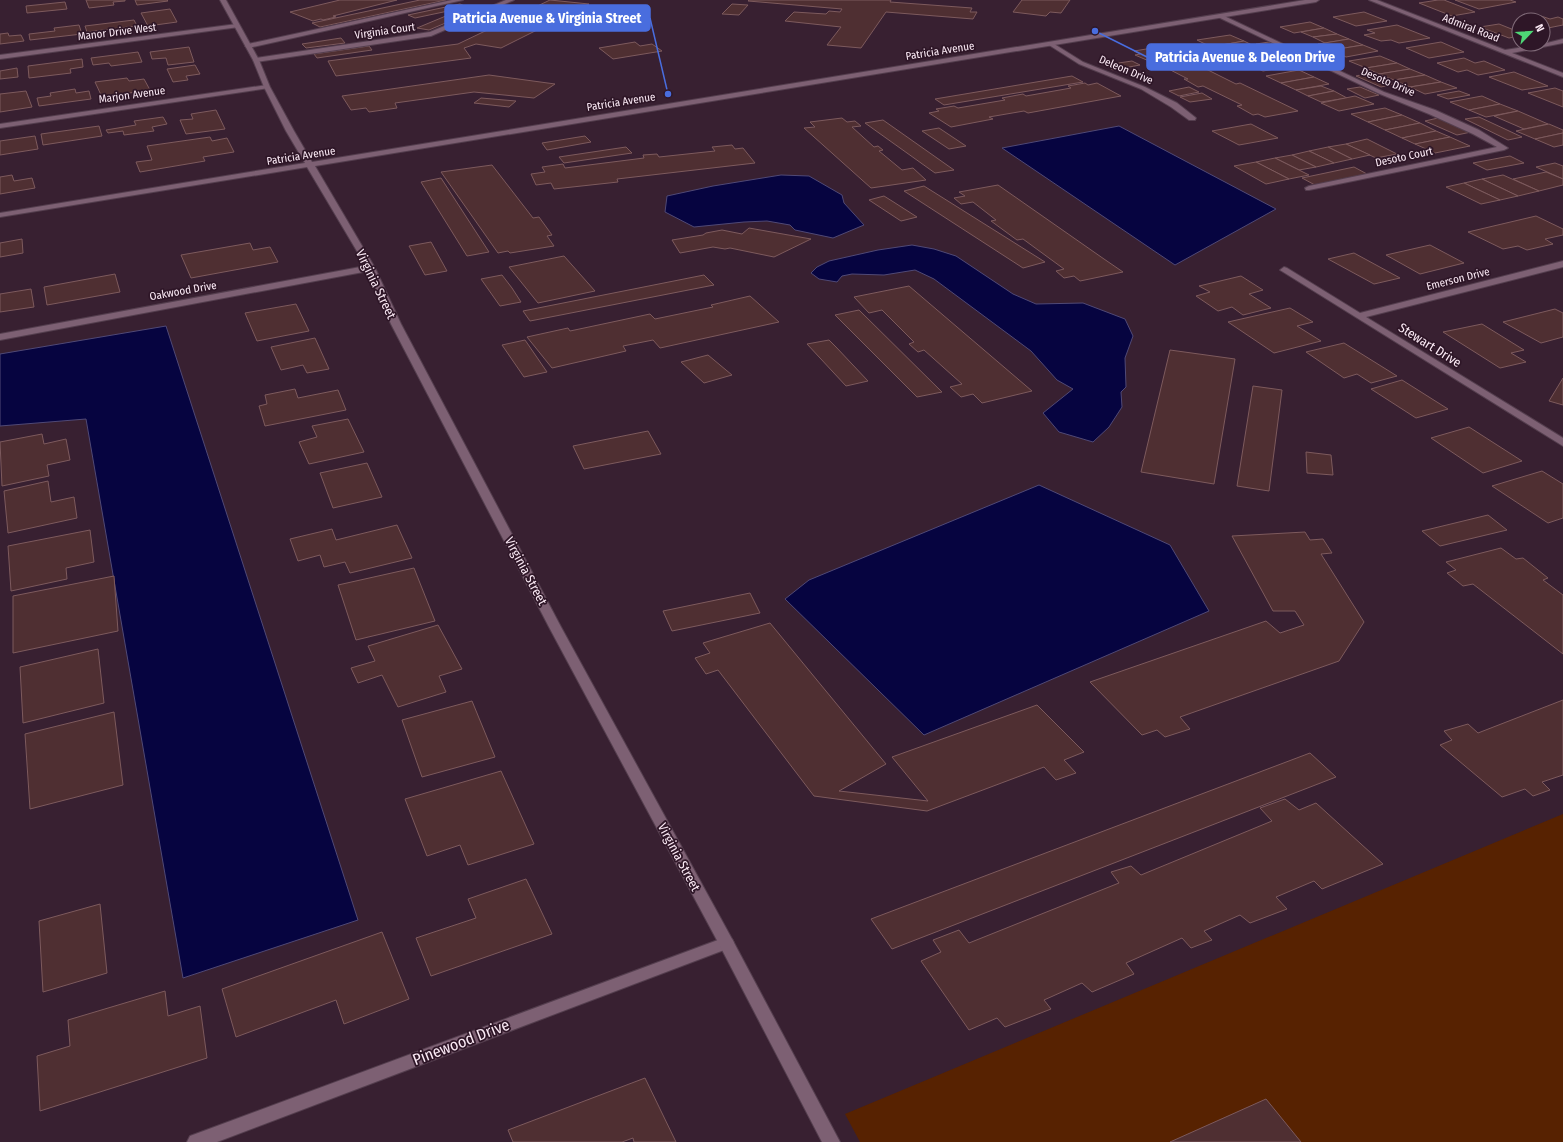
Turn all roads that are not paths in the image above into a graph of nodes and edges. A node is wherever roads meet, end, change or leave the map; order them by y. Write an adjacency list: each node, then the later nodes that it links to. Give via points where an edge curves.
1 (223, 0): 7 (street, Virginia Street)
2 (460, 0): 10 (street, Virginia Court)
3 (511, 0): 13 (street, Virginia Court, via 431,34)
4 (1316, 0): 6 (street, Patricia Avenue)
5 (1372, 0): 11 (street, Admiral Road)
6 (1220, 16): 9 (street, Patricia Avenue); 18 (street, Desoto Drive, via 1376,90 1476,132)
7 (237, 26): 10 (street, Virginia Street); 12 (street, Manor Drive West)
8 (1563, 41): 11 (street)
9 (1051, 44): 16 (street, Deleon Drive, via 1081,63 1143,88 1174,104); 19 (street, Patricia Avenue)
10 (248, 46): 13 (street, Virginia Street)
11 (1504, 52): 14 (street, Admiral Road)
12 (0, 57)
13 (256, 60): 15 (street, Virginia Street)
14 (1563, 75)
15 (267, 87): 17 (street, Marjon Avenue); 19 (street, Virginia Street)
16 (1192, 118)
17 (0, 126)
18 (1504, 148): 20 (street, Desoto Court)
19 (310, 165): 21 (street, Patricia Avenue); 23 (street, Virginia Street)
20 (1309, 188)
21 (0, 215)
22 (1563, 264): 25 (street, Emerson Drive)
23 (371, 268): 26 (street, Oakwood Drive); 28 (street, Virginia Street, via 396,324 533,585)
24 (1284, 270): 25 (street, Stewart Drive)
25 (1359, 316): 27 (street, Stewart Drive)
26 (0, 337)
27 (1563, 443)
28 (726, 943): 29 (street, Pinewood Drive); 30 (street, Virginia Street)
29 (196, 1142)
30 (831, 1142)

